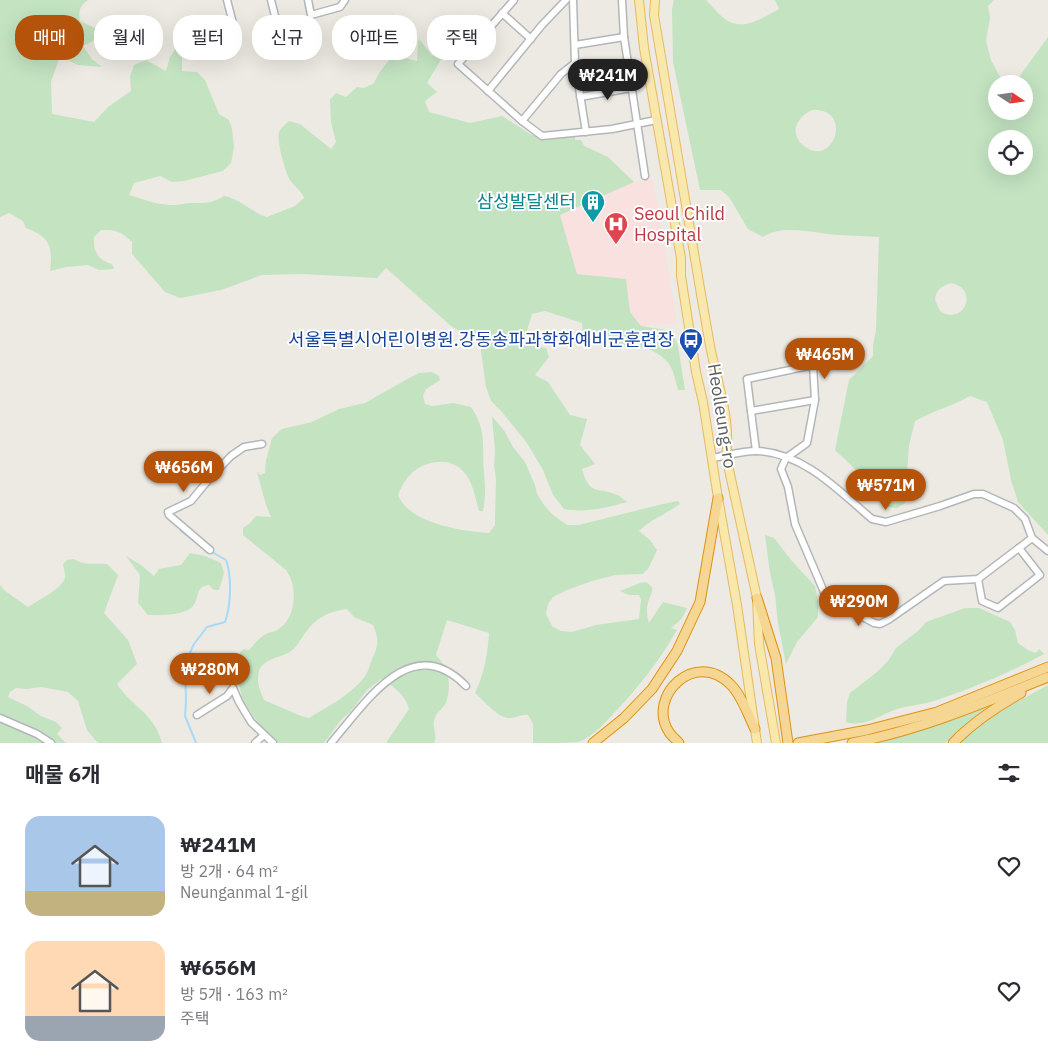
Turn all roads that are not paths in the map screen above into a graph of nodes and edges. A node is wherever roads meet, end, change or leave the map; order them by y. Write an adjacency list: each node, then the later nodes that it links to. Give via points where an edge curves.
1 (228, 0): 12 (street)
2 (271, 0): 13 (street)
3 (308, 0): 4 (street, via 311,15 340,7)
4 (345, 0)
5 (514, 0): 11 (street)
6 (566, 0): 15 (street)
7 (573, 0): 16 (street)
8 (622, 0): 14 (street)
9 (639, 0): 21 (main road, Heolleung-ro)
10 (654, 0): 30 (main road, Heolleung-ro, via 709,344 729,439)
11 (502, 13): 15 (street); 19 (street, via 458,64)
12 (231, 15)
13 (275, 15)
14 (624, 37): 16 (street); 18 (street)
15 (531, 39): 19 (street)
16 (575, 46): 17 (street)
17 (575, 63): 20 (street); 22 (street, via 561,74)
18 (631, 88): 20 (street); 23 (street)
19 (488, 91): 22 (street)
20 (580, 97): 24 (street)
21 (656, 120): 23 (street); 31 (main road, Heolleung-ro)
22 (522, 121): 24 (street, via 542,136)
23 (636, 125): 24 (street); 25 (street)
24 (586, 132)
25 (646, 176)
26 (815, 400): 27 (street); 27 (street, via 813,365 747,378); 32 (street, via 807,443)
27 (752, 411): 29 (street)
28 (262, 444): 36 (street, via 244,447 210,478 191,501 168,512)
29 (756, 451): 30 (street); 32 (street)
30 (726, 456): 31 (street); 39 (main road, Heolleung-ro)
31 (712, 458): 33 (main road, Heolleung-ro)
32 (786, 458): 34 (street, via 817,472 879,522 983,494 1014,508 1025,519); 38 (street, via 781,469 795,524 828,598 880,624 944,581)
33 (718, 498): 45 (main road, Heolleung-ro, via 738,605); 51 (highway, via 700,602 677,651 652,689)
34 (1032, 538): 35 (street); 37 (street)
35 (1019, 548): 38 (street); 38 (street, via 1040,575 998,608 982,601)
36 (210, 550)
37 (1048, 552)
38 (978, 578)
39 (758, 598): 54 (main road, Heolleung-ro, via 759,644); 55 (highway, via 776,658)
40 (1048, 667): 56 (highway, via 937,712)
41 (1048, 677): 57 (highway, via 939,719); 58 (highway, via 989,711)
42 (466, 686): 50 (street, via 444,668 408,668 376,689)
43 (197, 714): 46 (street, via 233,688 251,722)
44 (0, 718): 47 (street)
45 (755, 729): 52 (highway, via 732,686 721,677 704,671 686,674 674,683 666,698 663,715 668,731); 53 (main road, Heolleung-ro)
46 (264, 734): 48 (street); 49 (street)
47 (51, 743)
48 (255, 743)
49 (273, 743)
50 (331, 743)
51 (593, 743)
52 (679, 743)
53 (758, 743)
54 (776, 743)
55 (788, 743)
56 (798, 743)
57 (852, 743)
58 (953, 743)

